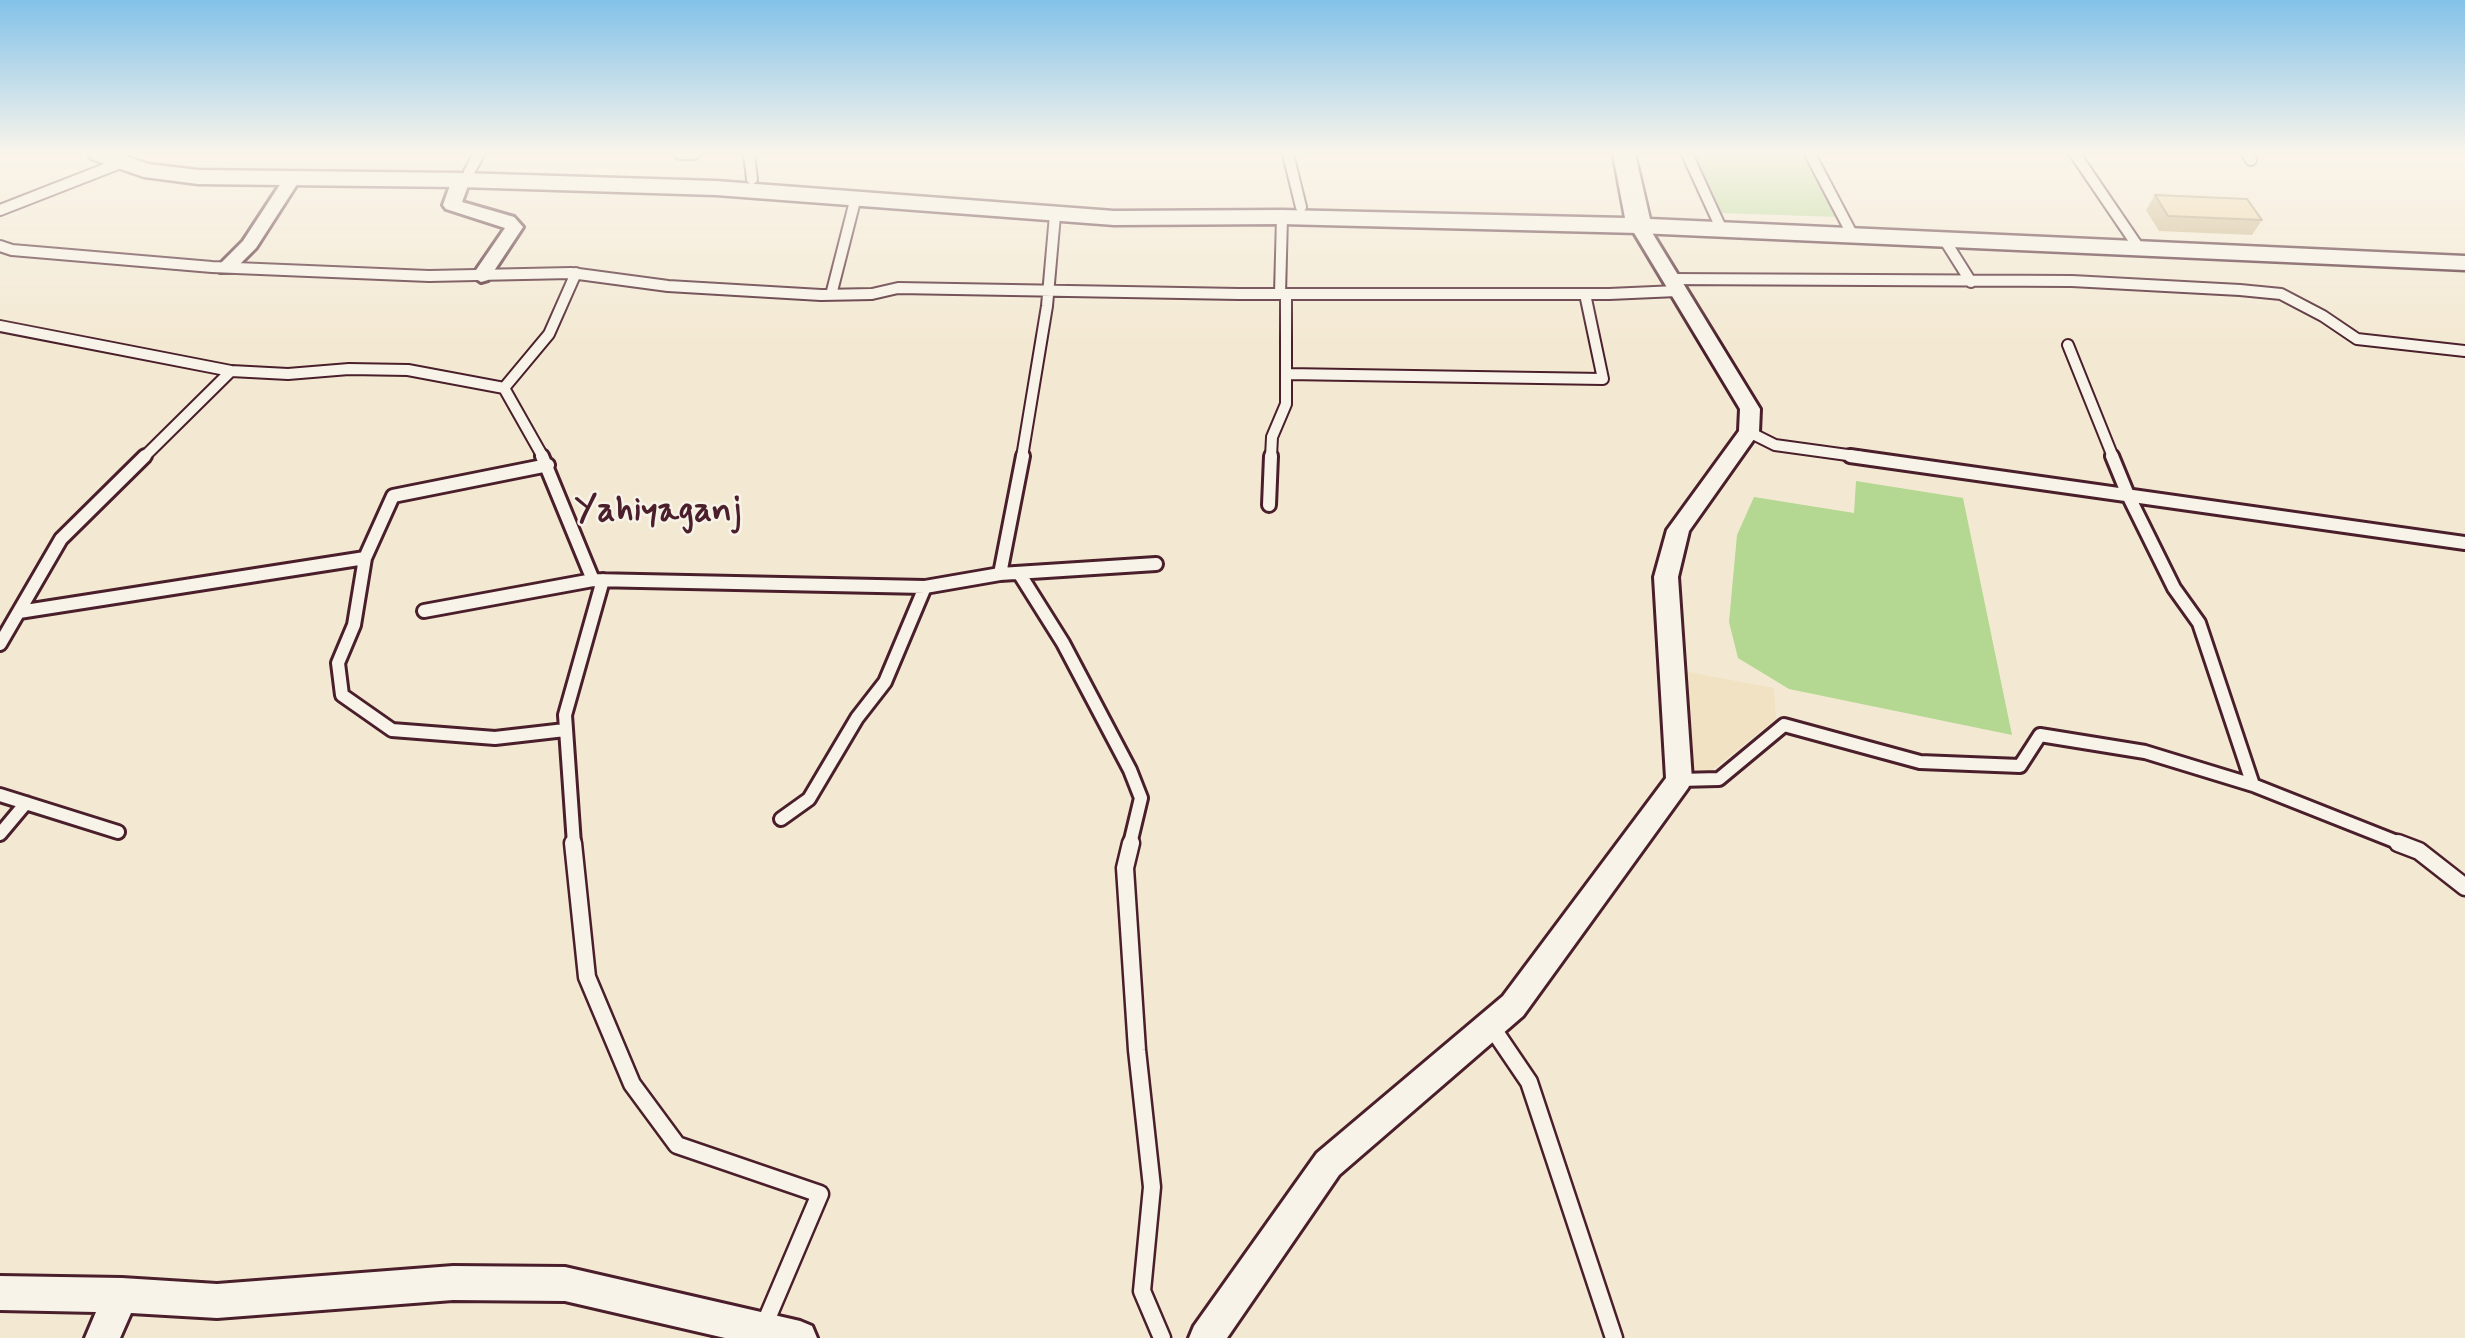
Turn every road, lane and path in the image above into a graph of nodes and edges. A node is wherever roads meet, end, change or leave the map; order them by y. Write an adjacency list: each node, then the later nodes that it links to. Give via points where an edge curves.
1 (268, 216): 18 (street)
2 (492, 216): 20 (street, via 514,227)
3 (851, 216): 26 (lane)
4 (1055, 216): 23 (lane)
5 (1291, 216): 24 (lane)
6 (1563, 216): 11 (street, via 1607,217)
7 (1637, 216): 11 (street)
8 (1716, 216): 12 (lane)
9 (1844, 216): 13 (lane)
10 (2118, 216): 16 (lane)
11 (1639, 226): 12 (street); 22 (street)
12 (1721, 228): 13 (street)
13 (1853, 234): 14 (street)
14 (1944, 239): 16 (street); 21 (lane)
15 (0, 246): 18 (lane)
16 (2139, 248): 17 (street)
17 (2465, 263)
18 (226, 268): 20 (lane)
19 (576, 273): 20 (lane); 26 (lane, via 667,286); 32 (lane, via 549,334)
20 (481, 276)
21 (1971, 282): 22 (lane); 29 (lane, via 2072,281 2281,294 2357,338)
22 (1674, 285): 25 (lane); 33 (street, via 1750,409)
23 (1051, 290): 24 (lane); 26 (lane, via 898,288); 41 (lane)
24 (1283, 294): 25 (lane); 31 (lane)
25 (1585, 294): 31 (lane, via 1603,379)
26 (831, 295)
27 (0, 326): 30 (lane)
28 (2068, 345): 35 (lane)
29 (2465, 351)
30 (231, 371): 32 (lane, via 408,370); 45 (lane, via 61,539)
31 (1287, 374): 36 (lane, via 1286,404 1272,437)
32 (504, 388): 34 (lane)
33 (1749, 432): 35 (lane, via 1775,445); 48 (street, via 1678,530 1666,577)
34 (548, 466): 38 (lane, via 393,496); 42 (lane)
35 (2128, 495): 37 (lane); 49 (lane, via 2174,589 2199,623)
36 (1269, 505)
37 (2465, 543)
38 (365, 558): 45 (lane); 47 (lane, via 354,625 338,663 342,695 392,730 495,738)
39 (1156, 564): 40 (lane)
40 (1019, 573): 41 (lane); 63 (lane, via 1063,643 1130,769 1141,799 1125,868 1152,1187 1142,1291)
41 (1000, 574): 43 (lane)
42 (598, 580): 43 (lane); 44 (lane); 47 (lane)
43 (925, 587): 52 (lane, via 885,682 857,718 808,799)
44 (424, 611)
45 (19, 612): 46 (lane)
46 (0, 644)
47 (565, 730): 60 (lane, via 587,977 632,1084 677,1145 820,1194)
48 (1679, 780): 49 (lane, via 1719,779 1784,725 1920,762 2021,766 2040,735 2145,752); 56 (street, via 1513,1006)
49 (2253, 785): 55 (lane, via 2419,852)
50 (0, 795): 51 (lane)
51 (26, 803): 53 (lane); 54 (lane)
52 (781, 819)
53 (118, 832)
54 (0, 834)
55 (2465, 887)
56 (1491, 1026): 64 (street, via 1328,1164); 65 (lane, via 1529,1082)
57 (0, 1293): 58 (street)
58 (122, 1295): 59 (street, via 217,1301 453,1283 565,1284); 61 (street)
59 (697, 1327): 60 (street)
60 (763, 1329): 62 (street)
61 (103, 1338)
62 (800, 1338)
63 (1162, 1338)
64 (1206, 1338)
65 (1614, 1338)

